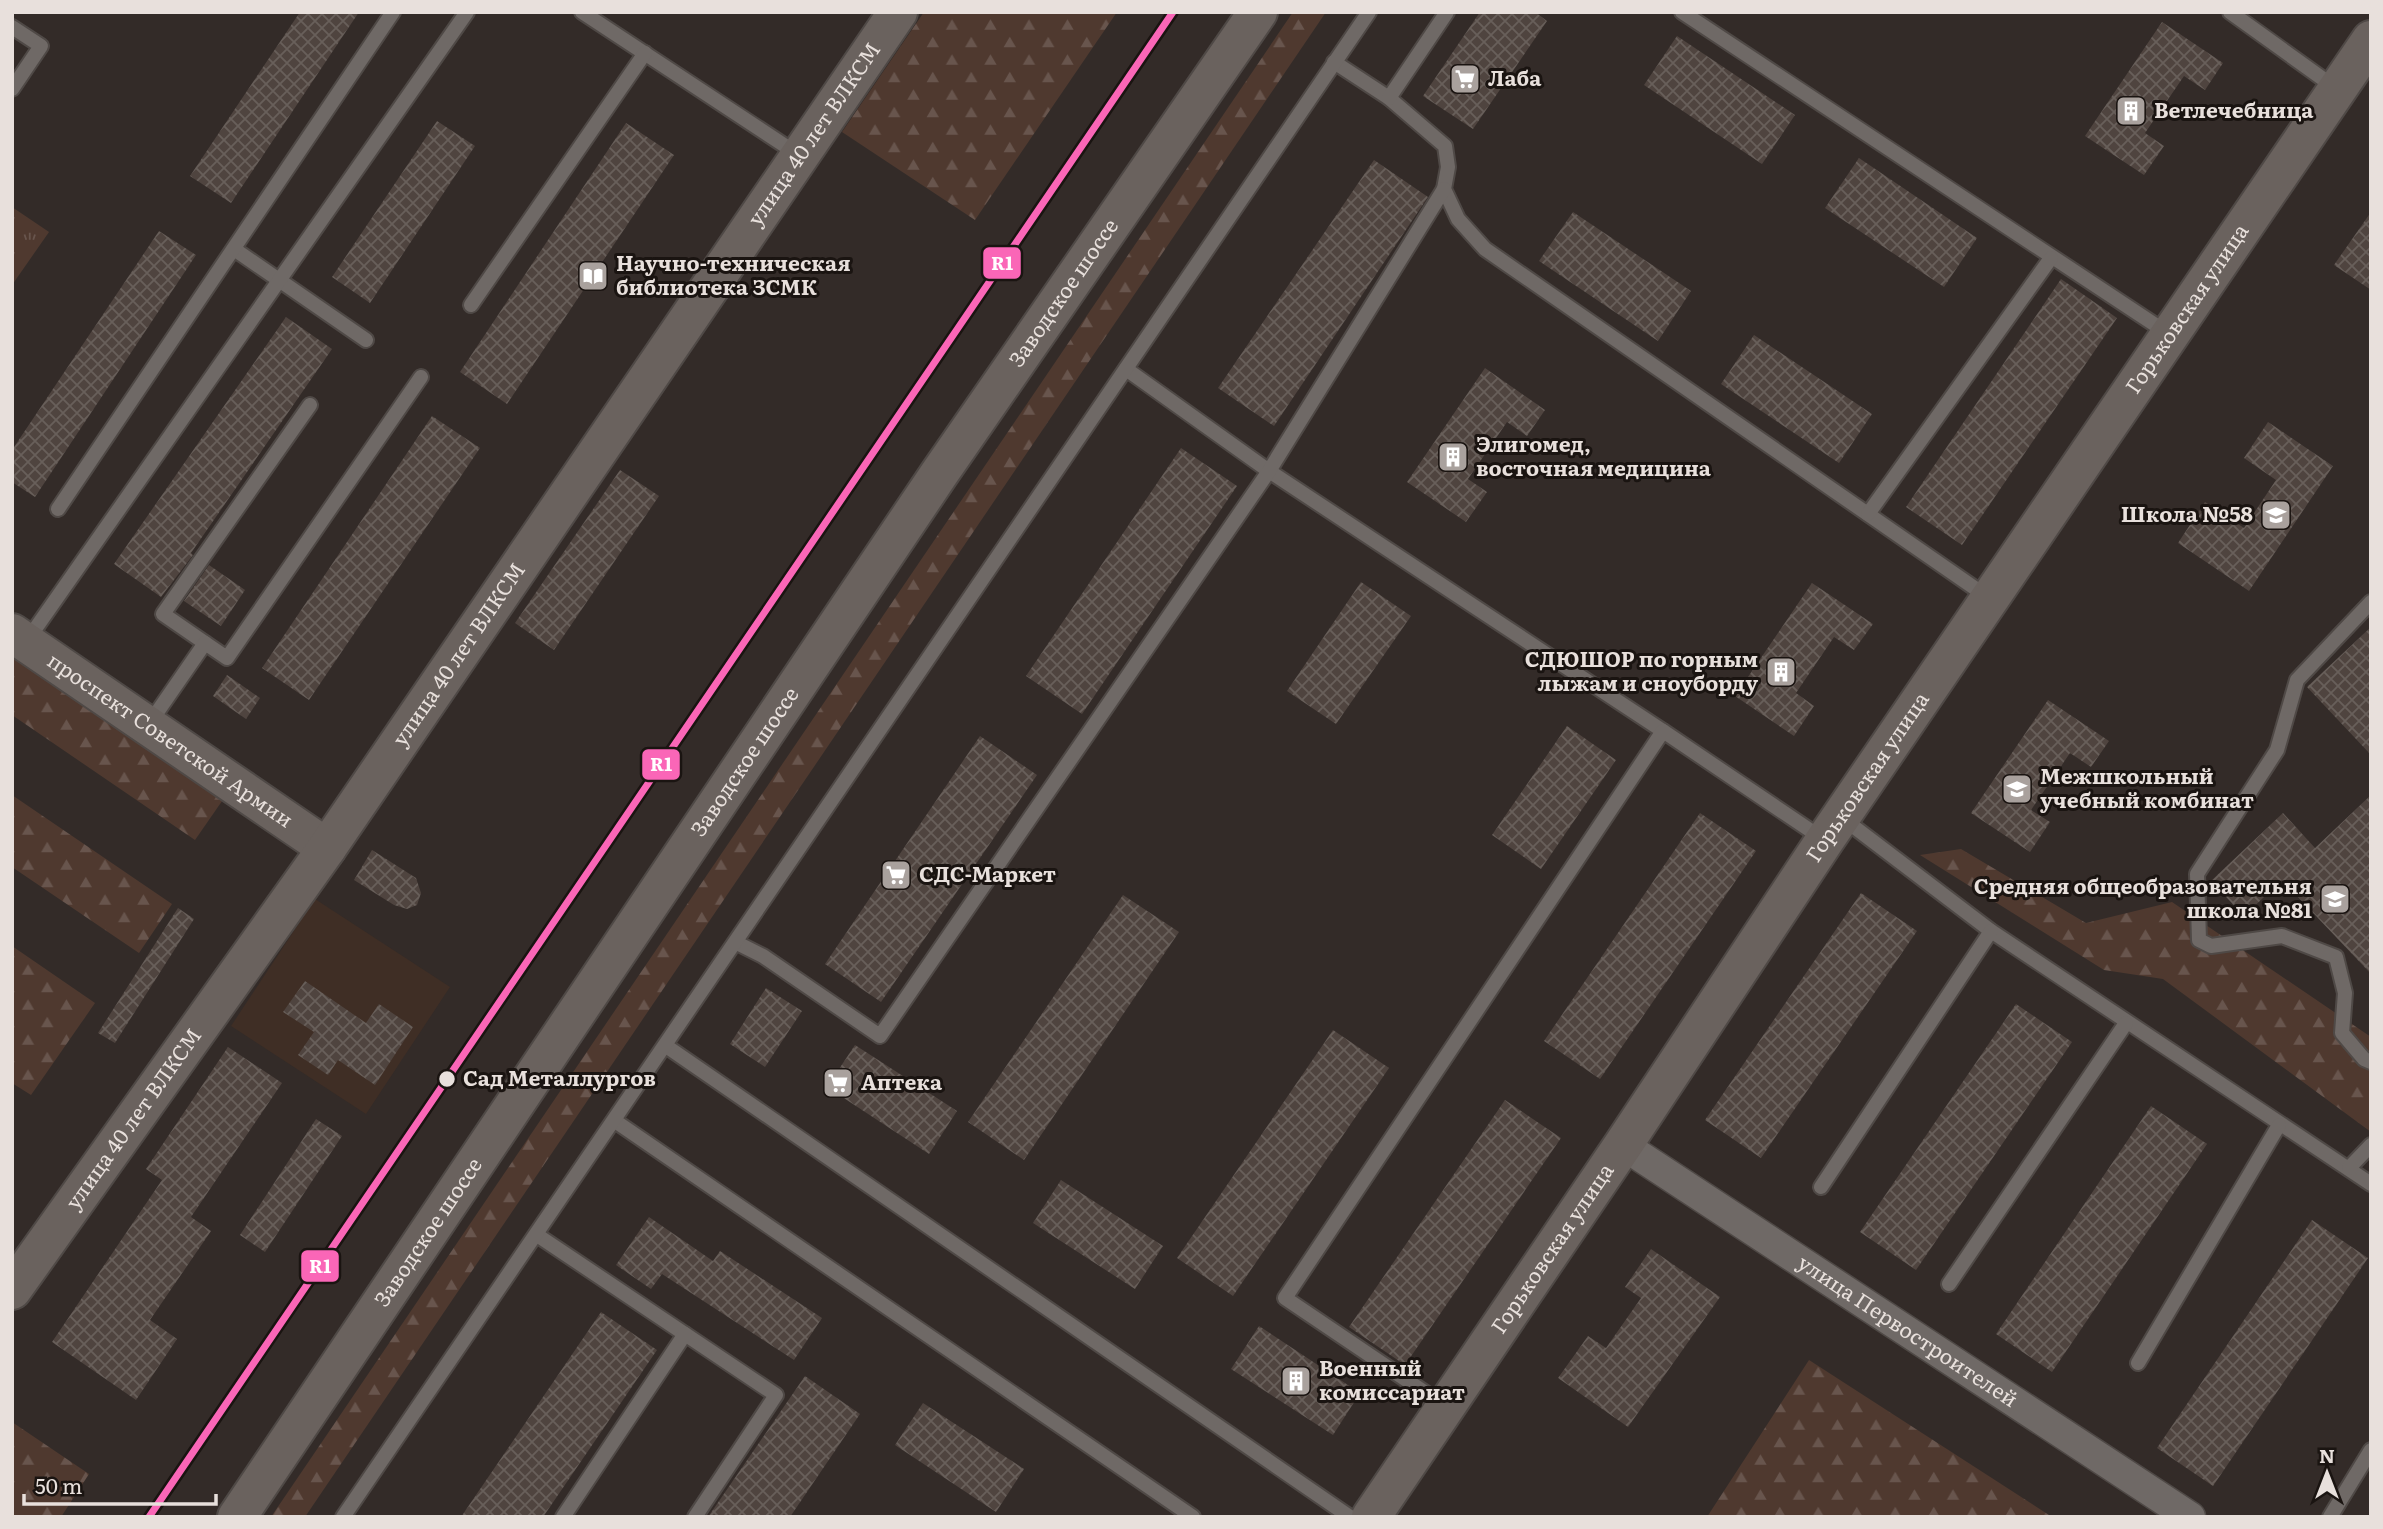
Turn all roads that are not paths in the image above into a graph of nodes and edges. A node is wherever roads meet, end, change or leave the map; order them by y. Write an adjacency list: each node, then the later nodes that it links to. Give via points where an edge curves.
1 (393, 12): 19 (lane)
2 (467, 12): 21 (lane)
3 (582, 12): 12 (lane)
4 (898, 12): 17 (street, улица 40 лет ВЛКСМ)
5 (1258, 12): 58 (street, Заводское шоссе, via 939,474)
6 (1369, 12): 13 (lane)
7 (1447, 12): 16 (lane)
8 (1682, 12): 20 (lane)
9 (2230, 12): 15 (lane)
10 (12, 27): 14 (lane, via 41,46)
11 (2371, 40): 15 (street, Горьковская улица)
12 (645, 53): 17 (lane); 22 (lane)
13 (1334, 62): 16 (lane); 25 (lane)
14 (12, 89)
15 (2338, 89): 23 (street, Горьковская улица)
16 (1388, 98): 18 (lane, via 1445,146)
17 (800, 155): 38 (street, улица 40 лет ВЛКСМ)
18 (1444, 189): 28 (lane); 30 (lane, via 1458,219 1485,249)
19 (233, 249): 21 (lane); 29 (lane)
20 (2051, 258): 23 (lane); 30 (lane)
21 (279, 280): 24 (lane); 33 (lane)
22 (471, 305)
23 (2170, 335): 31 (street, Горьковская улица)
24 (366, 340)
25 (1125, 369): 28 (lane); 40 (lane)
26 (421, 377): 34 (lane, via 227,658)
27 (310, 405): 34 (lane, via 163,614)
28 (1269, 471): 36 (lane); 40 (lane, via 880,1036)
29 (58, 509)
30 (1868, 514): 31 (lane)
31 (1989, 598): 37 (street, Горьковская улица)
32 (2371, 603): 43 (lane, via 2297,680 2277,750 2197,874 2199,940 2211,946 2282,936 2336,957 2344,993 2342,1032)
33 (19, 637): 35 (street, проспект Советской Армии)
34 (205, 643): 35 (lane)
35 (148, 725): 38 (street, проспект Советской Армии)
36 (1663, 731): 37 (lane); 56 (lane, via 1285,1298)
37 (1832, 828): 39 (lane); 46 (street, Горьковская улица)
38 (327, 848): 52 (street, улица 40 лет ВЛКСМ)
39 (1991, 931): 41 (lane); 50 (lane)
40 (737, 943): 42 (lane)
41 (2126, 1023): 45 (lane); 53 (lane)
42 (666, 1046): 44 (lane); 63 (lane)
43 (2371, 1062)
44 (615, 1121): 51 (lane); 62 (lane)
45 (2279, 1125): 48 (lane); 55 (lane)
46 (1623, 1145): 56 (street, Горьковская улица); 65 (street, улица Первостроителей)
47 (2371, 1145): 48 (lane)
48 (2349, 1168): 49 (lane)
49 (2371, 1184)
50 (1821, 1186)
51 (537, 1235): 54 (lane); 59 (lane)
52 (21, 1271)
53 (1949, 1284)
54 (685, 1334): 60 (lane); 61 (lane, via 776,1395)
55 (2138, 1363)
56 (1447, 1406): 64 (street, Горьковская улица)
57 (2371, 1450): 66 (lane)
58 (237, 1517)
59 (342, 1517)
60 (563, 1517)
61 (695, 1517)
62 (1193, 1517)
63 (1350, 1517)
64 (1371, 1517)
65 (2190, 1517)
66 (2330, 1517)

